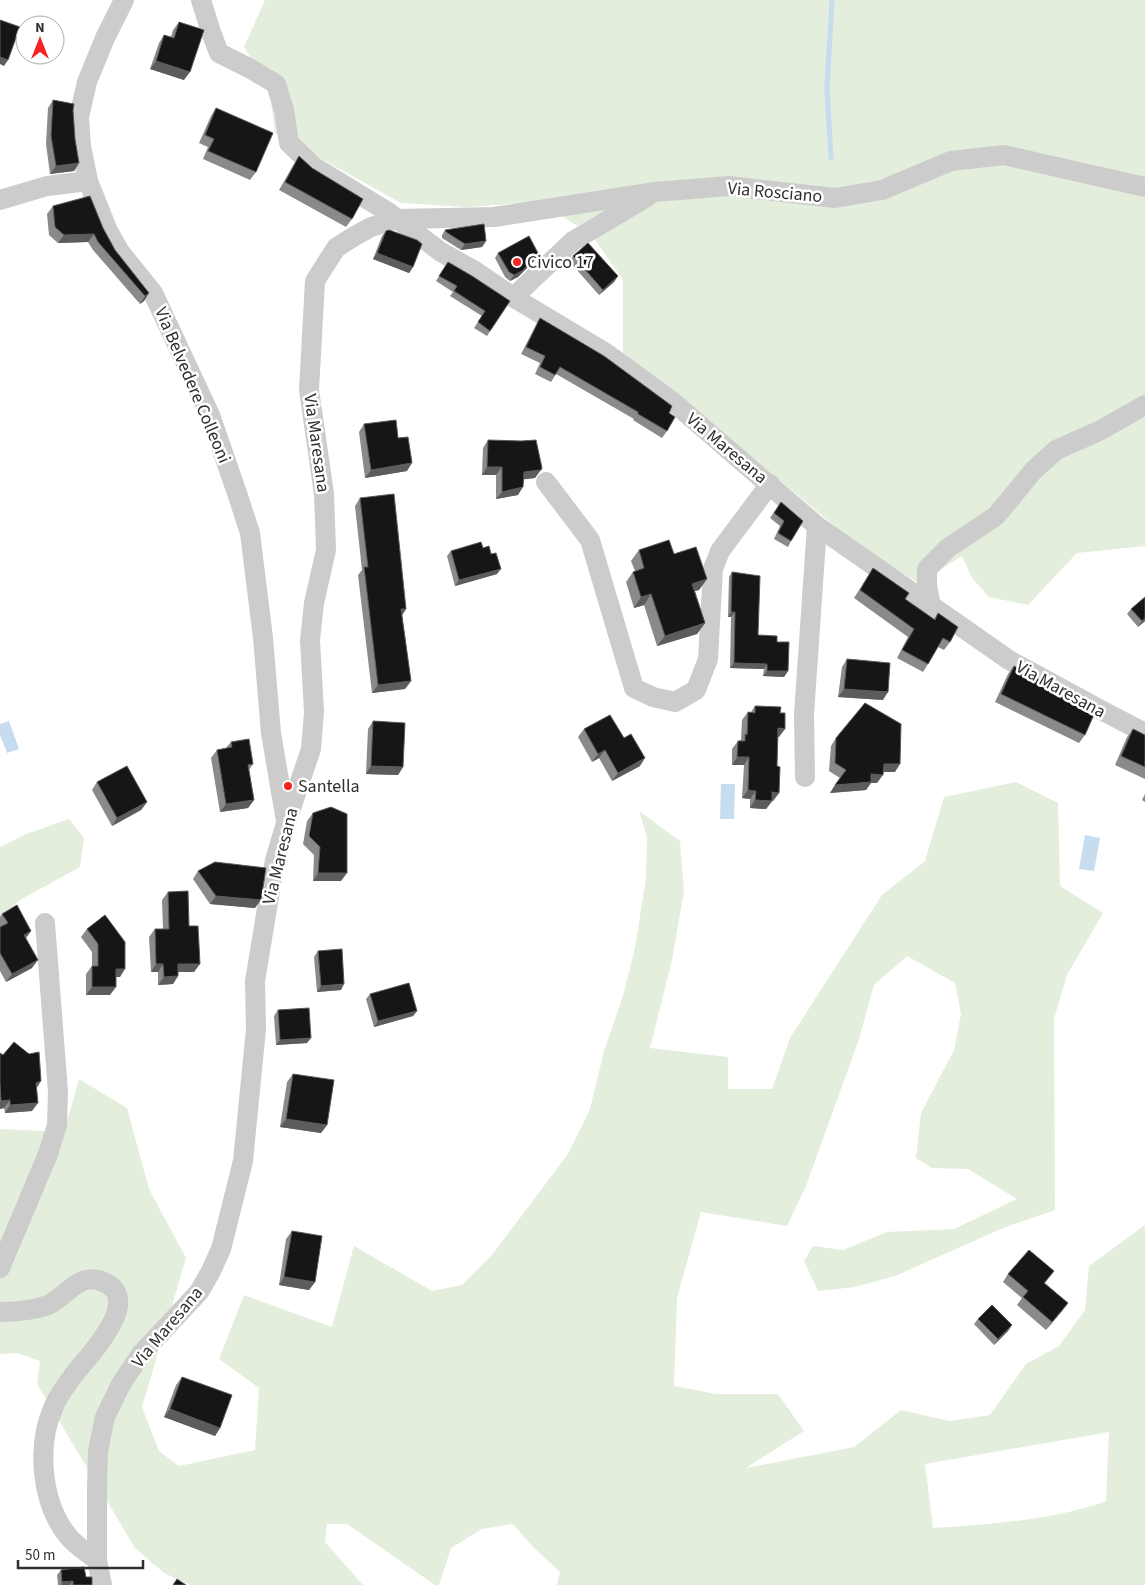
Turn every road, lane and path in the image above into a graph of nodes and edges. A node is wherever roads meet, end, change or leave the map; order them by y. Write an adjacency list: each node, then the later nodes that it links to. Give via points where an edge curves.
1 (124, 0): 3 (street, Via Belvedere Colleoni, via 87,82 79,117 80,146)
2 (201, 0): 7 (street, via 219,53 276,84 289,142 313,166)
3 (88, 181): 6 (street, via 48,186); 16 (street, Via Belvedere Colleoni, via 108,231 120,252 153,293 176,340 210,415 250,533 271,733)
4 (1145, 186): 5 (street, Via Rosciano, via 1004,155 951,162 882,190 835,198 729,186)
5 (656, 192): 7 (street, Via Rosciano, via 494,217); 8 (street, via 573,241 521,290)
6 (0, 200)
7 (396, 219): 8 (street, Via Maresana); 16 (street, Via Maresana, via 352,236 336,248 315,281 309,390 324,494 326,550 314,603 310,640 314,712 311,749)
8 (516, 299): 11 (street, Via Maresana, via 606,353 673,402)
9 (1145, 405): 13 (street, via 1056,450 1033,471 996,516 948,548 928,569)
10 (546, 482): 11 (street, via 590,540 634,688 674,702 696,690 708,659 712,569 720,551)
11 (770, 484): 12 (street, Via Maresana)
12 (817, 526): 13 (street, Via Maresana); 15 (street, via 804,714)
13 (931, 606): 14 (street, Via Maresana, via 1009,660)
14 (1145, 733)
15 (805, 777)
16 (286, 823): 20 (street, Via Maresana, via 275,860 255,981 256,1029 243,1161 221,1249 198,1292 141,1354 105,1417 98,1451)
17 (45, 923): 18 (street, via 58,1092 57,1125)
18 (0, 1268)
19 (0, 1312): 20 (street, via 47,1306 82,1281 97,1280 112,1287 118,1298 113,1322 54,1406 46,1431 44,1477 49,1501 58,1523 69,1538)
20 (98, 1560): 21 (street, Via Maresana)
21 (102, 1585)

